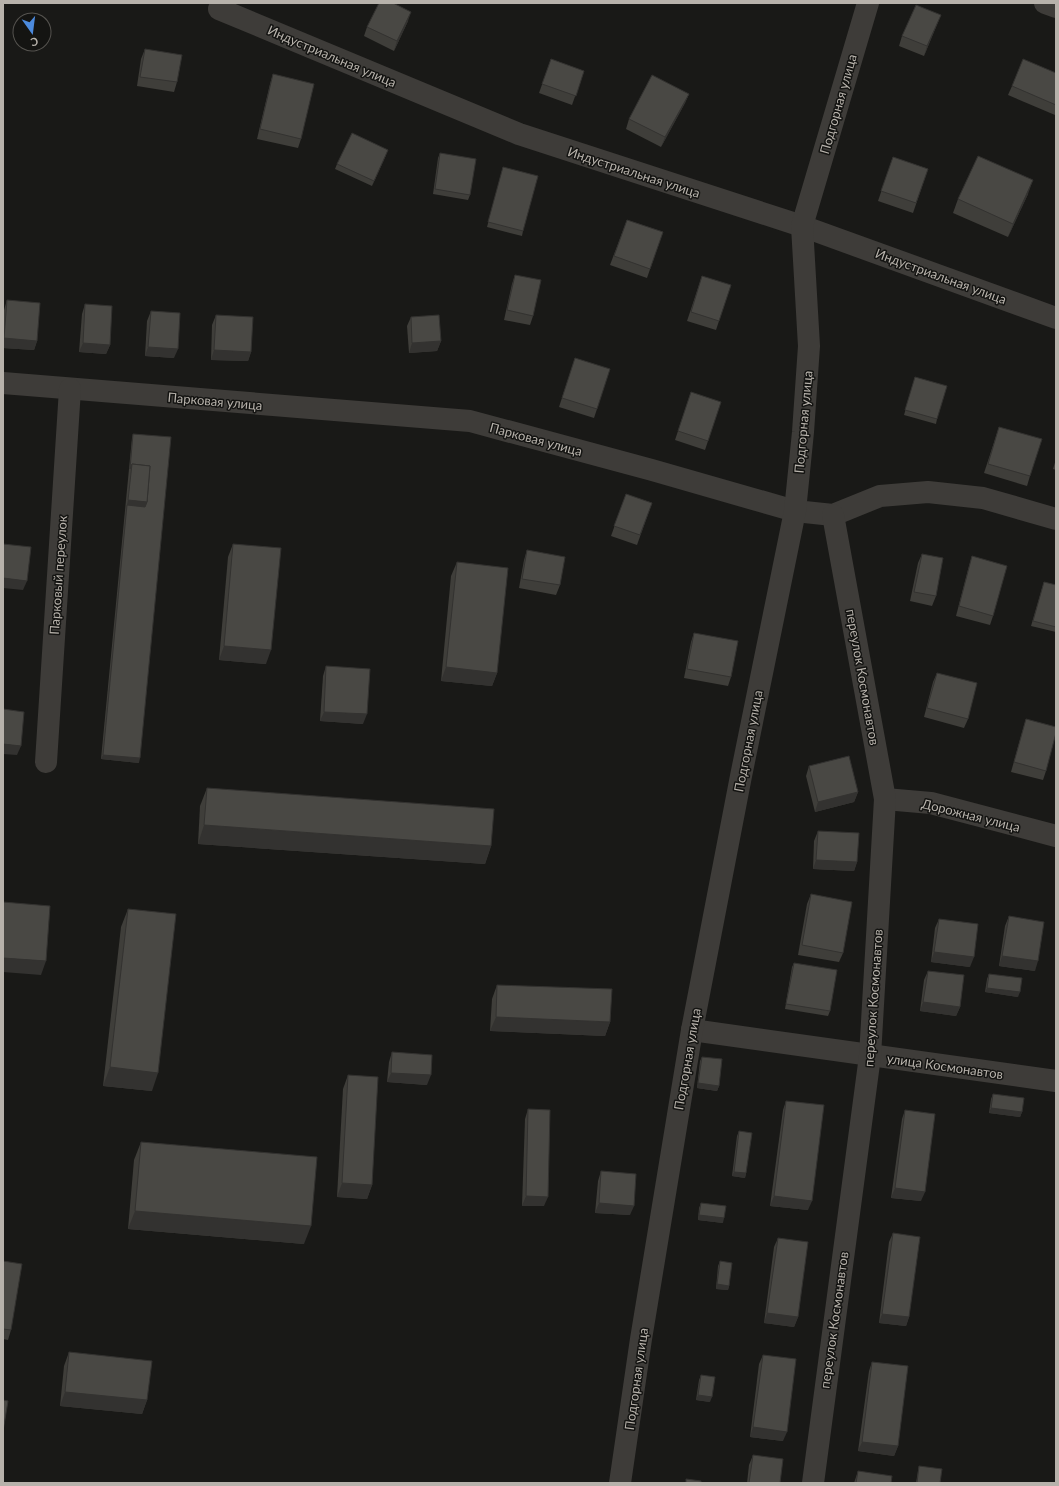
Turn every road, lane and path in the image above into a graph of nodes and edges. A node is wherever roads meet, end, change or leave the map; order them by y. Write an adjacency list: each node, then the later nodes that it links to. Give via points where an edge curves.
1 (868, 3): 5 (street, Подгорная улица)
2 (1045, 3): 3 (street)
3 (1056, 7)
4 (219, 9): 5 (street, Индустриальная улица, via 519,134)
5 (802, 226): 6 (street, Индустриальная улица); 9 (street, Подгорная улица, via 809,346 804,432)
6 (1056, 318)
7 (3, 383): 8 (street, Парковая улица)
8 (70, 389): 9 (street, Парковая улица, via 470,421); 12 (street, Парковый переулок)
9 (795, 511): 10 (street, Парковая улица); 15 (street, Подгорная улица)
10 (833, 515): 11 (street, Парковая улица, via 880,496 928,492 983,498); 13 (street, переулок Космонавтов)
11 (1056, 519)
12 (46, 762)
13 (885, 799): 14 (street, Дорожная улица, via 931,803); 16 (street, переулок Космонавтов)
14 (1056, 836)
15 (692, 1030): 16 (street, улица Космонавтов); 18 (street, Подгорная улица)
16 (870, 1056): 17 (street, улица Космонавтов); 19 (street, переулок Космонавтов)
17 (1056, 1081)
18 (620, 1483)
19 (813, 1483)

